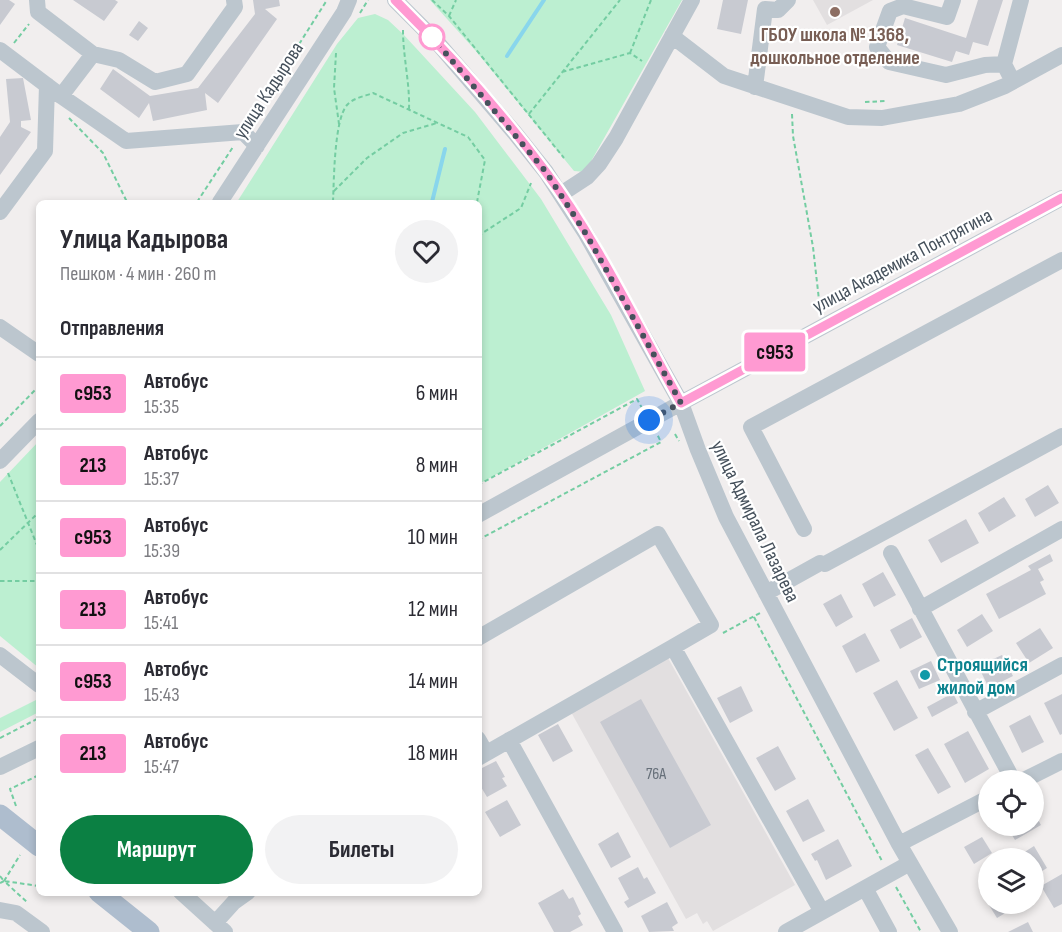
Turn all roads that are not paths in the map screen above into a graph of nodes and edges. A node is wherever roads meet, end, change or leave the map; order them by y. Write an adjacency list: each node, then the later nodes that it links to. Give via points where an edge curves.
1 (234, 0): 10 (street, via 235,7 187,74 155,82 118,60)
2 (349, 0): 18 (street, улица Кадырова)
3 (395, 0): 19 (street, улица Адмирала Лазарева, via 436,40)
4 (692, 0): 9 (street)
5 (788, 0): 16 (street, via 778,10 765,9)
6 (953, 0): 13 (street, via 947,17 903,6 890,11 877,47 889,62 946,75)
7 (1021, 0): 13 (street)
8 (37, 6): 10 (street)
9 (672, 36): 16 (street, via 724,76); 19 (street, via 599,164)
10 (93, 54): 17 (street)
11 (2, 55): 15 (street)
12 (1062, 55): 14 (street)
13 (1004, 64): 14 (street)
14 (1013, 81): 16 (street, via 959,104 882,118 848,117)
15 (47, 85): 17 (street); 22 (street, via 45,151)
16 (756, 87)
17 (61, 96): 18 (street, via 126,141 243,132)
18 (257, 146): 21 (street, улица Кадырова)
19 (561, 194): 26 (street, улица Адмирала Лазарева)
20 (1062, 198): 26 (street, улица Академика Понтрягина)
21 (221, 200)
22 (0, 212)
23 (1062, 260): 31 (street, via 751,427)
24 (0, 327): 25 (street)
25 (36, 352)
26 (681, 403): 30 (street, улица Академика Понтрягина); 34 (street, улица Адмирала Лазарева, via 726,517)
27 (36, 424): 29 (street)
28 (1062, 436): 34 (street, via 823,563)
29 (1, 459)
30 (482, 513)
31 (804, 529)
32 (1062, 529): 35 (street)
33 (891, 553): 35 (street)
34 (767, 601): 52 (street, улица Адмирала Лазарева)
35 (920, 609): 41 (street)
36 (482, 636): 37 (street, via 658,534 711,625)
37 (673, 647): 42 (street); 60 (street)
38 (0, 655): 40 (street)
39 (1062, 665): 41 (street)
40 (36, 683)
41 (975, 711): 47 (street)
42 (509, 740): 44 (street); 65 (street)
43 (36, 749): 46 (street)
44 (482, 750)
45 (1061, 766): 48 (street)
46 (0, 767)
47 (1007, 770)
48 (1044, 772)
49 (978, 803): 52 (street)
50 (8, 810): 51 (main road)
51 (36, 843)
52 (899, 844): 53 (street, улица Адмирала Лазарева)
53 (910, 863): 54 (street); 68 (street, улица Адмирала Лазарева)
54 (865, 888): 60 (street); 67 (street)
55 (102, 896): 63 (street)
56 (103, 896): 64 (main road)
57 (185, 896): 61 (street)
58 (242, 896): 61 (street, via 234,902)
59 (0, 910): 62 (street, via 16,913)
60 (822, 912): 66 (street)
61 (220, 927)
62 (42, 932)
63 (134, 932)
64 (149, 932)
65 (615, 932)
66 (786, 932)
67 (889, 932)
68 (950, 932)

